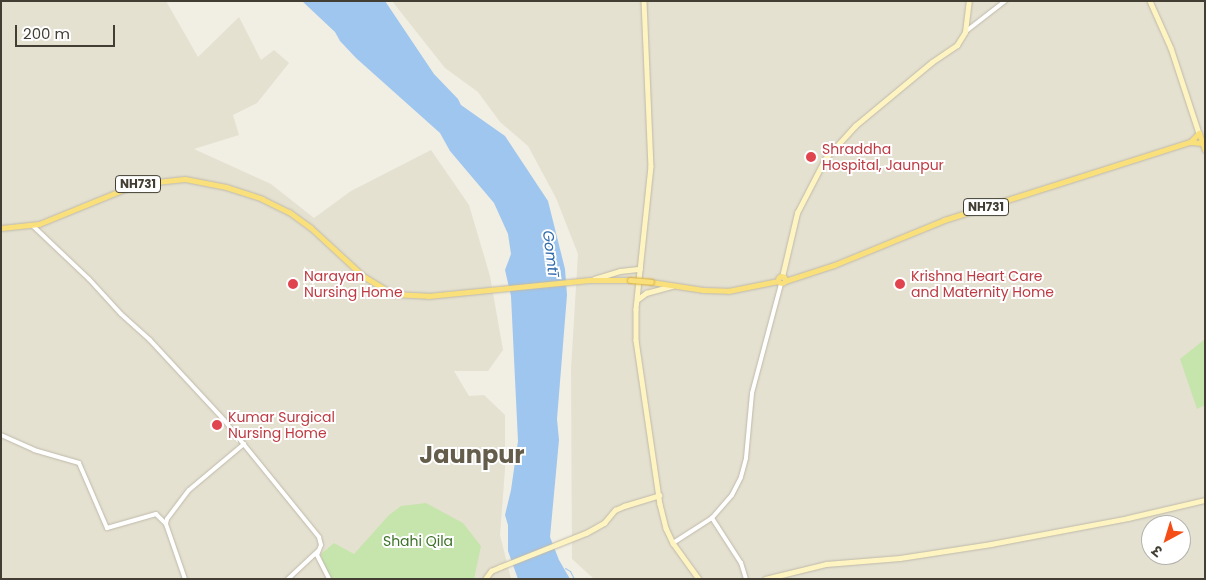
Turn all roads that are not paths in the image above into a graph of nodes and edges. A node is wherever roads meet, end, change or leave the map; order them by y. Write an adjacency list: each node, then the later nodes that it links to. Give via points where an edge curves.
1 (644, 1): 12 (main road, via 650,166)
2 (969, 1): 5 (main road)
3 (1005, 1): 5 (street)
4 (1150, 1): 6 (main road, via 1171,48)
5 (965, 32): 14 (main road, via 957,44 855,126 825,159 797,214)
6 (1199, 134): 7 (highway, NH731); 8 (highway)
7 (1190, 142): 8 (highway, NH731); 14 (highway, NH731, via 944,220 834,265)
8 (1202, 143): 9 (highway)
9 (1205, 150)
10 (32, 225): 11 (highway, NH731); 13 (highway, NH731, via 137,184 172,179 198,180 262,199 289,212 363,276 384,290 413,297); 18 (street, via 150,340)
11 (1, 228)
12 (640, 269): 13 (main road); 16 (main road)
13 (592, 279): 15 (highway, NH731, bridge)
14 (782, 280): 15 (highway, NH731, via 728,291); 21 (street, via 752,393 741,477 732,495)
15 (673, 286): 16 (main road, via 646,293)
16 (637, 300): 19 (main road, via 636,340)
17 (1, 435): 22 (street, via 34,450 79,463 107,528 156,514)
18 (244, 444): 22 (street, via 190,490 170,512); 24 (street, via 319,538 321,545)
19 (659, 496): 23 (main road); 28 (main road, via 615,510 604,523 491,571)
20 (1205, 500): 31 (main road, via 991,544 900,558 826,564)
21 (712, 518): 23 (street); 30 (street, via 741,563)
22 (166, 524): 25 (street)
23 (673, 543): 29 (main road)
24 (318, 551): 26 (street); 27 (street, via 320,563)
25 (185, 579)
26 (288, 579)
27 (329, 579)
28 (485, 579)
29 (699, 579)
30 (746, 579)
31 (765, 579)

